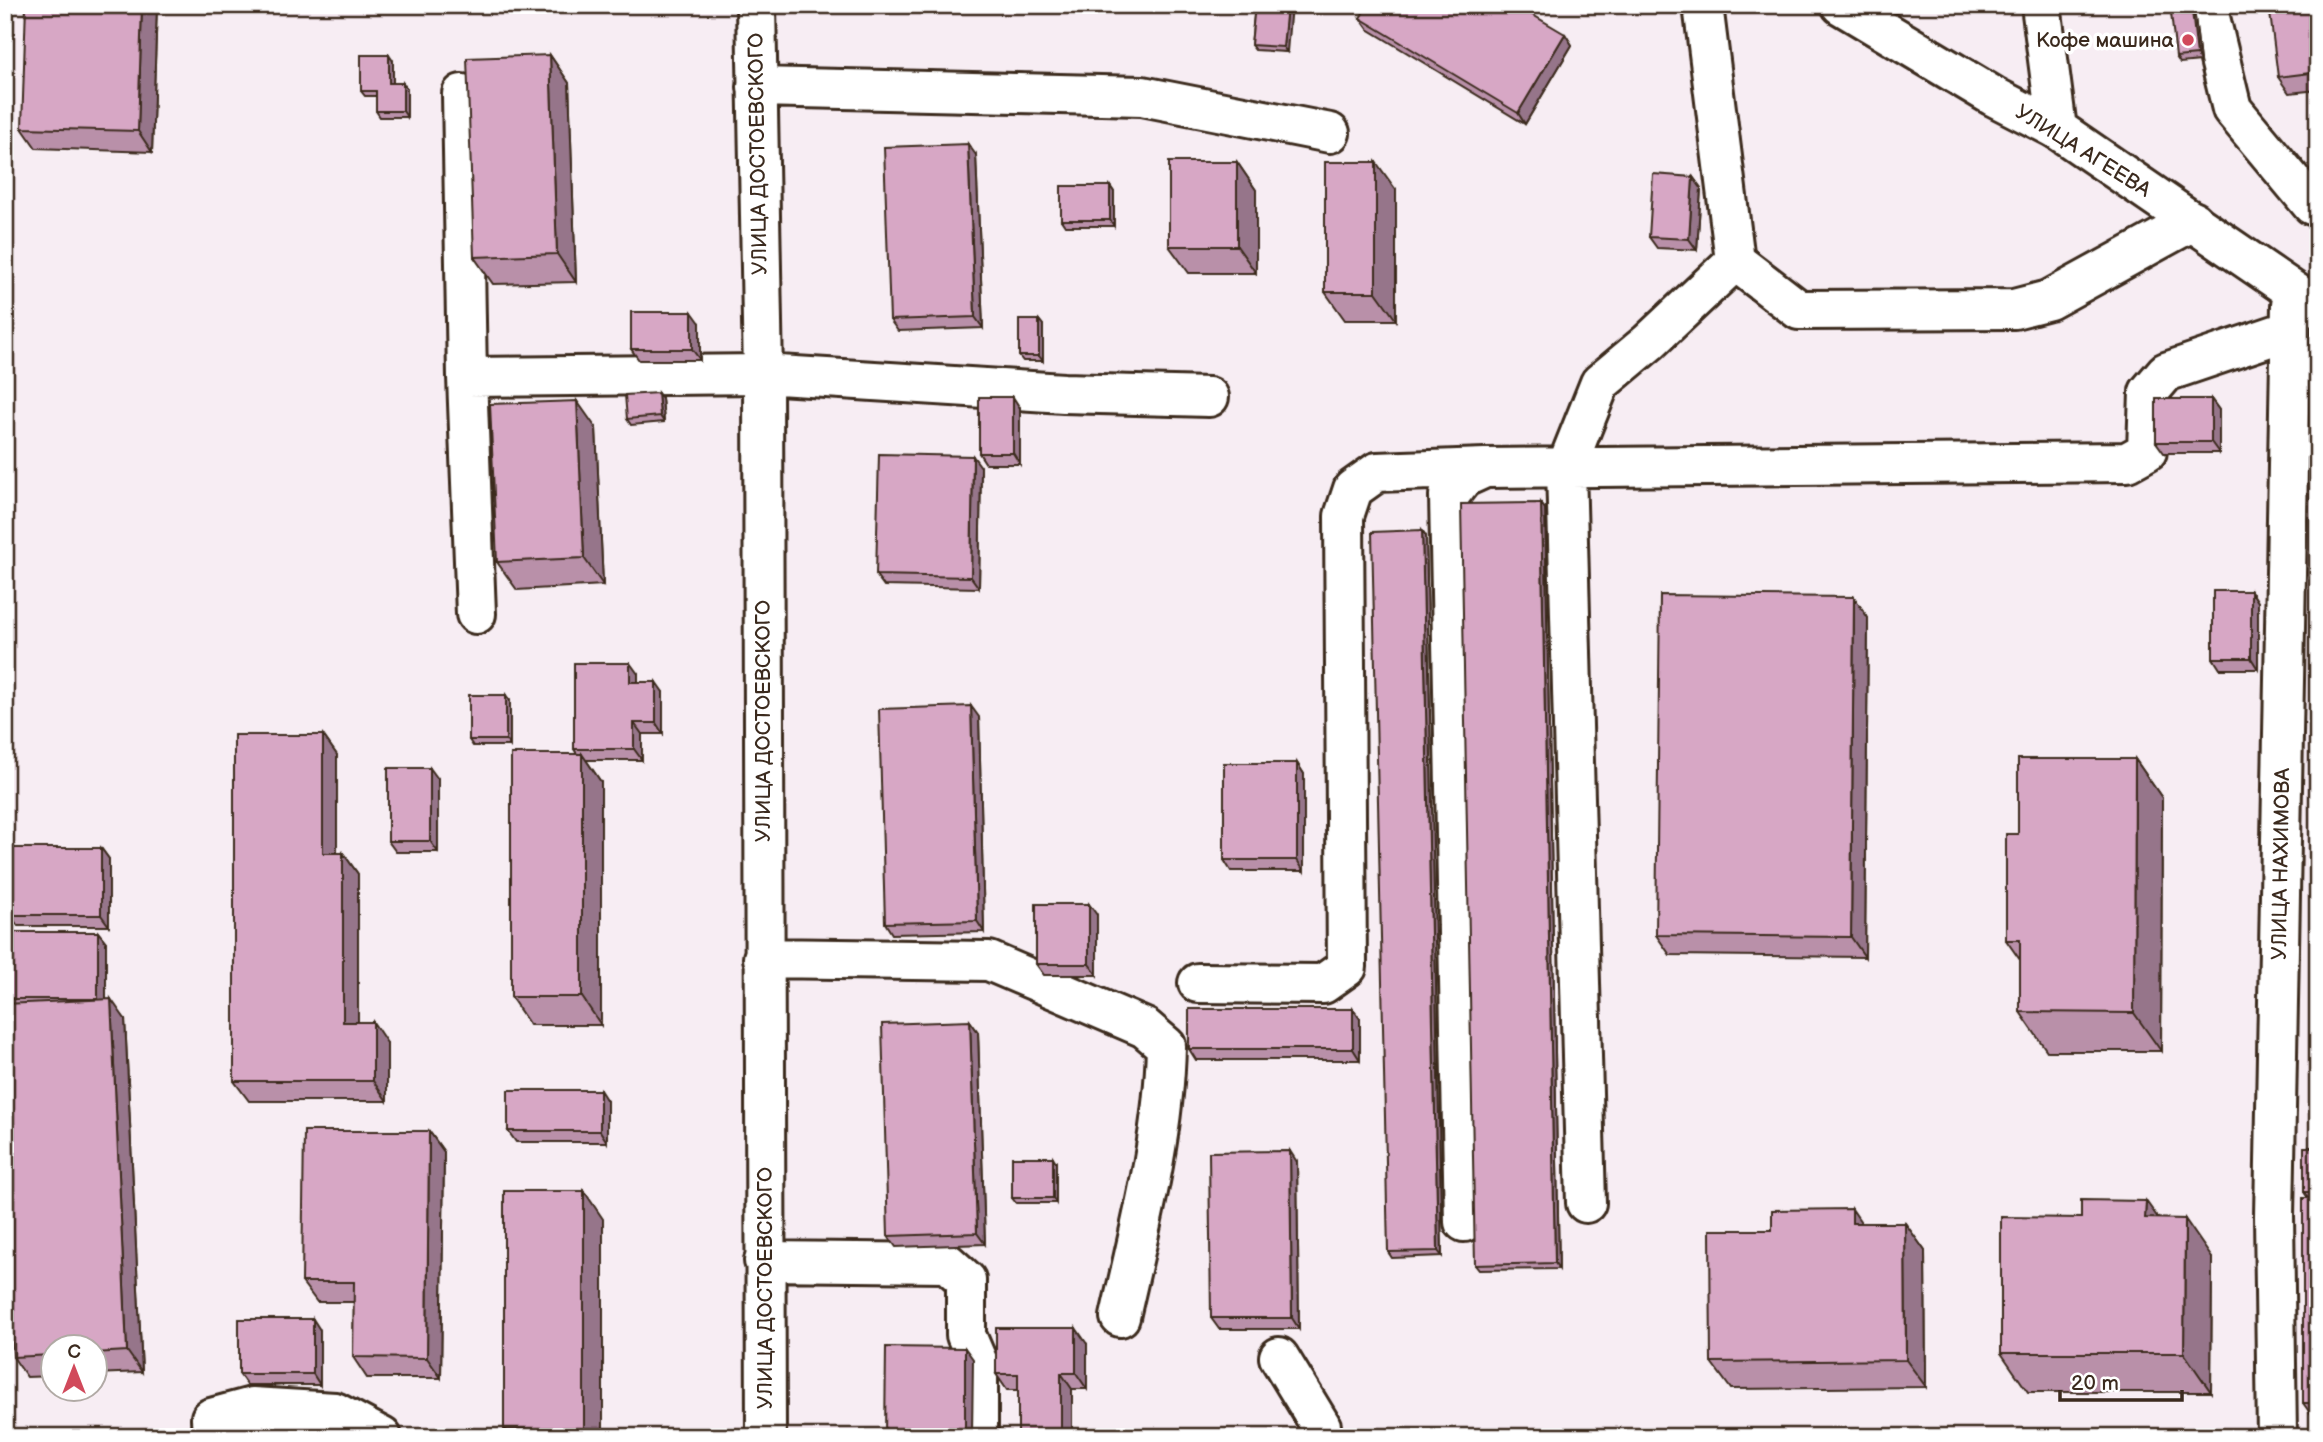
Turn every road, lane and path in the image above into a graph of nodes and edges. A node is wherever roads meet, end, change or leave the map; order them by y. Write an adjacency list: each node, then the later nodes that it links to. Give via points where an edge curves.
1 (756, 5): 6 (main road, УЛИЦА ДОСТОЕВСКОГО)
2 (1703, 5): 12 (main road)
3 (1842, 5): 8 (main road, УЛИЦА АГЕЕВА)
4 (2041, 5): 8 (main road)
5 (2207, 5): 10 (main road, via 2232,109)
6 (757, 87): 9 (main road, via 1142,96); 14 (main road, УЛИЦА ДОСТОЕВСКОГО)
7 (462, 94): 15 (main road)
8 (2057, 129): 11 (main road, УЛИЦА АГЕЕВА)
9 (1330, 133)
10 (2312, 205)
11 (2193, 221): 12 (main road, via 2049,300 2014,309 1799,310); 13 (main road, УЛИЦА АГЕЕВА)
12 (1735, 261): 18 (main road, via 1600,383)
13 (2300, 310): 18 (main road, via 2166,372 2149,392 2147,451 2127,461); 32 (main road, УЛИЦА НАХИМОВА, via 2274,1216)
14 (763, 374): 15 (main road); 16 (main road); 20 (main road, УЛИЦА ДОСТОЕВСКОГО)
15 (467, 377): 19 (main road)
16 (1209, 397)
17 (1485, 468): 18 (main road); 21 (main road, via 1377,472 1353,489 1344,516 1347,967 1324,984); 23 (main road, via 1463,478 1449,496)
18 (1566, 468): 22 (main road)
19 (476, 614)
20 (763, 958): 24 (main road, УЛИЦА ДОСТОЕВСКОГО); 25 (main road, via 989,961 1145,1028 1166,1046 1151,1175)
21 (1198, 983)
22 (1586, 1203)
23 (1464, 1222)
24 (764, 1261): 30 (main road, УЛИЦА ДОСТОЕВСКОГО); 31 (main road, via 947,1263 966,1280 966,1335 978,1363)
25 (1120, 1317)
26 (1279, 1357): 27 (main road)
27 (1323, 1433)
28 (212, 1437): 29 (main road, via 211,1418 252,1407 335,1412)
29 (382, 1437)
30 (766, 1437)
31 (978, 1437)
32 (2277, 1437)

